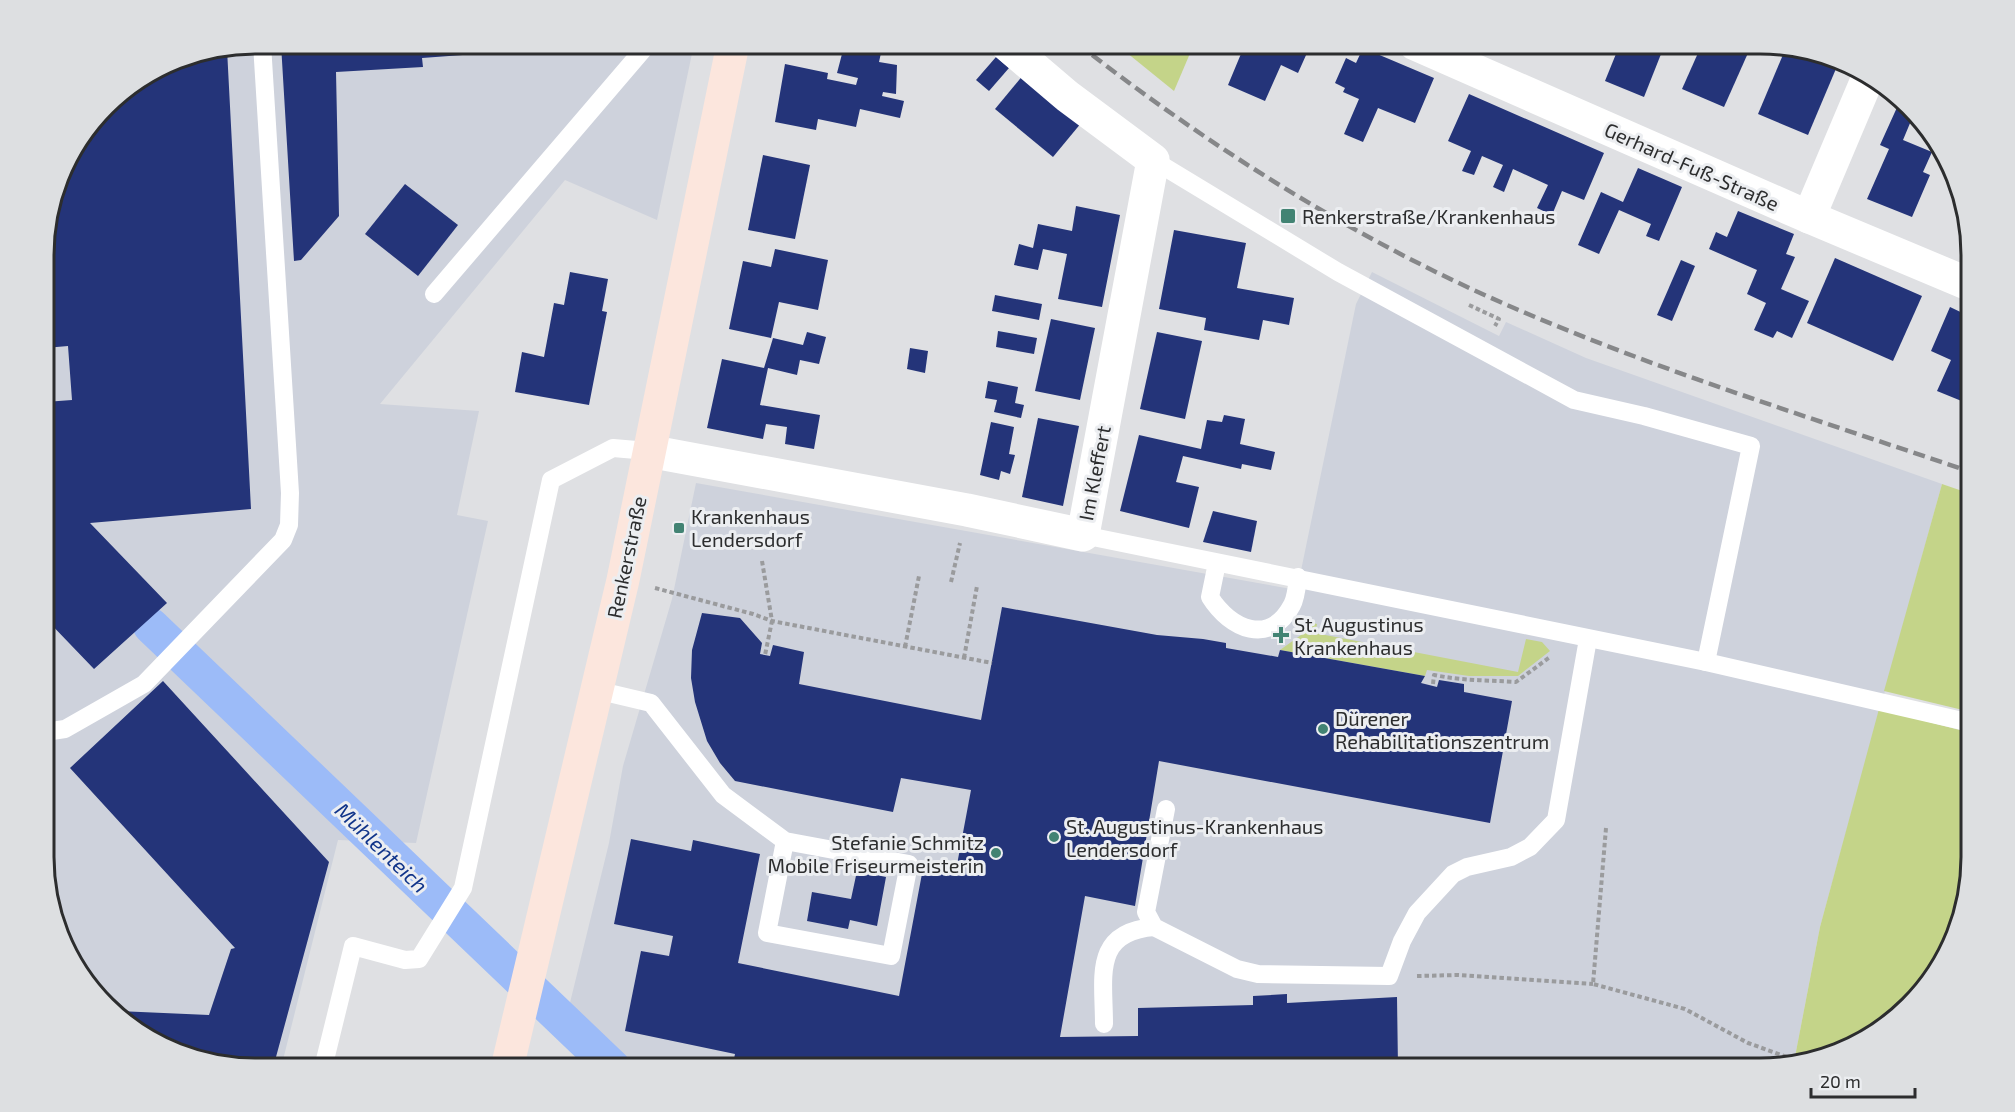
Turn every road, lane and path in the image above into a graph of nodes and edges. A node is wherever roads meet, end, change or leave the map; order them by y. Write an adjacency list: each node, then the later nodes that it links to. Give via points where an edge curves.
1 (263, 54): 34 (lane, via 289,525 282,540 144,684 65,729)
2 (639, 54): 10 (lane)
3 (731, 54): 13 (street, Renkerstraße)
4 (1018, 54): 7 (street)
5 (1438, 54): 8 (street, Gerhard-Fuß-Straße)
6 (1865, 84): 8 (street)
7 (1153, 160): 14 (street, Im Kleffert); 29 (lane, via 1338,272 1574,400 1750,446)
8 (1809, 217): 9 (street, Gerhard-Fuß-Straße)
9 (1961, 281)
10 (434, 294)
11 (1469, 305): 12 (path)
12 (1479, 310)
13 (648, 451): 14 (street, Im Kleffert); 32 (street, Renkerstraße); 43 (lane, via 613,448 550,480 463,888 419,959 405,960 353,946)
14 (1083, 535): 17 (lane)
15 (958, 550): 20 (path)
16 (762, 561): 23 (path)
17 (1217, 563): 19 (lane); 19 (lane, via 1210,597 1220,613 1230,621 1259,629 1278,624 1288,611)
18 (919, 576): 26 (path)
19 (1298, 578): 24 (lane)
20 (951, 582)
21 (976, 586): 28 (path)
22 (677, 593): 23 (path)
23 (772, 621): 26 (path); 27 (path)
24 (1566, 634): 25 (lane); 31 (path, via 1559,650 1516,682 1472,682 1434,675)
25 (1593, 640): 29 (lane); 39 (lane, via 1556,820 1530,847 1511,857 1453,874 1417,913)
26 (905, 647): 28 (path)
27 (765, 655)
28 (964, 658): 30 (path)
29 (1706, 662): 33 (lane)
30 (992, 663)
31 (1432, 684)
32 (596, 690): 37 (lane, via 651,703 723,795); 44 (street, Renkerstraße)
33 (1961, 721)
34 (54, 731)
35 (1166, 809): 38 (lane, via 1146,912)
36 (1606, 828): 40 (path)
37 (785, 841): 37 (lane, via 767,933 891,956 909,864)
38 (1154, 927): 39 (lane, via 1237,969 1258,974); 41 (lane, via 1126,932 1107,953)
39 (1389, 976): 40 (path, via 1458,975)
40 (1593, 984): 42 (path, via 1685,1009 1748,1043)
41 (1104, 1024)
42 (1784, 1056)
43 (326, 1058)
44 (510, 1058)

